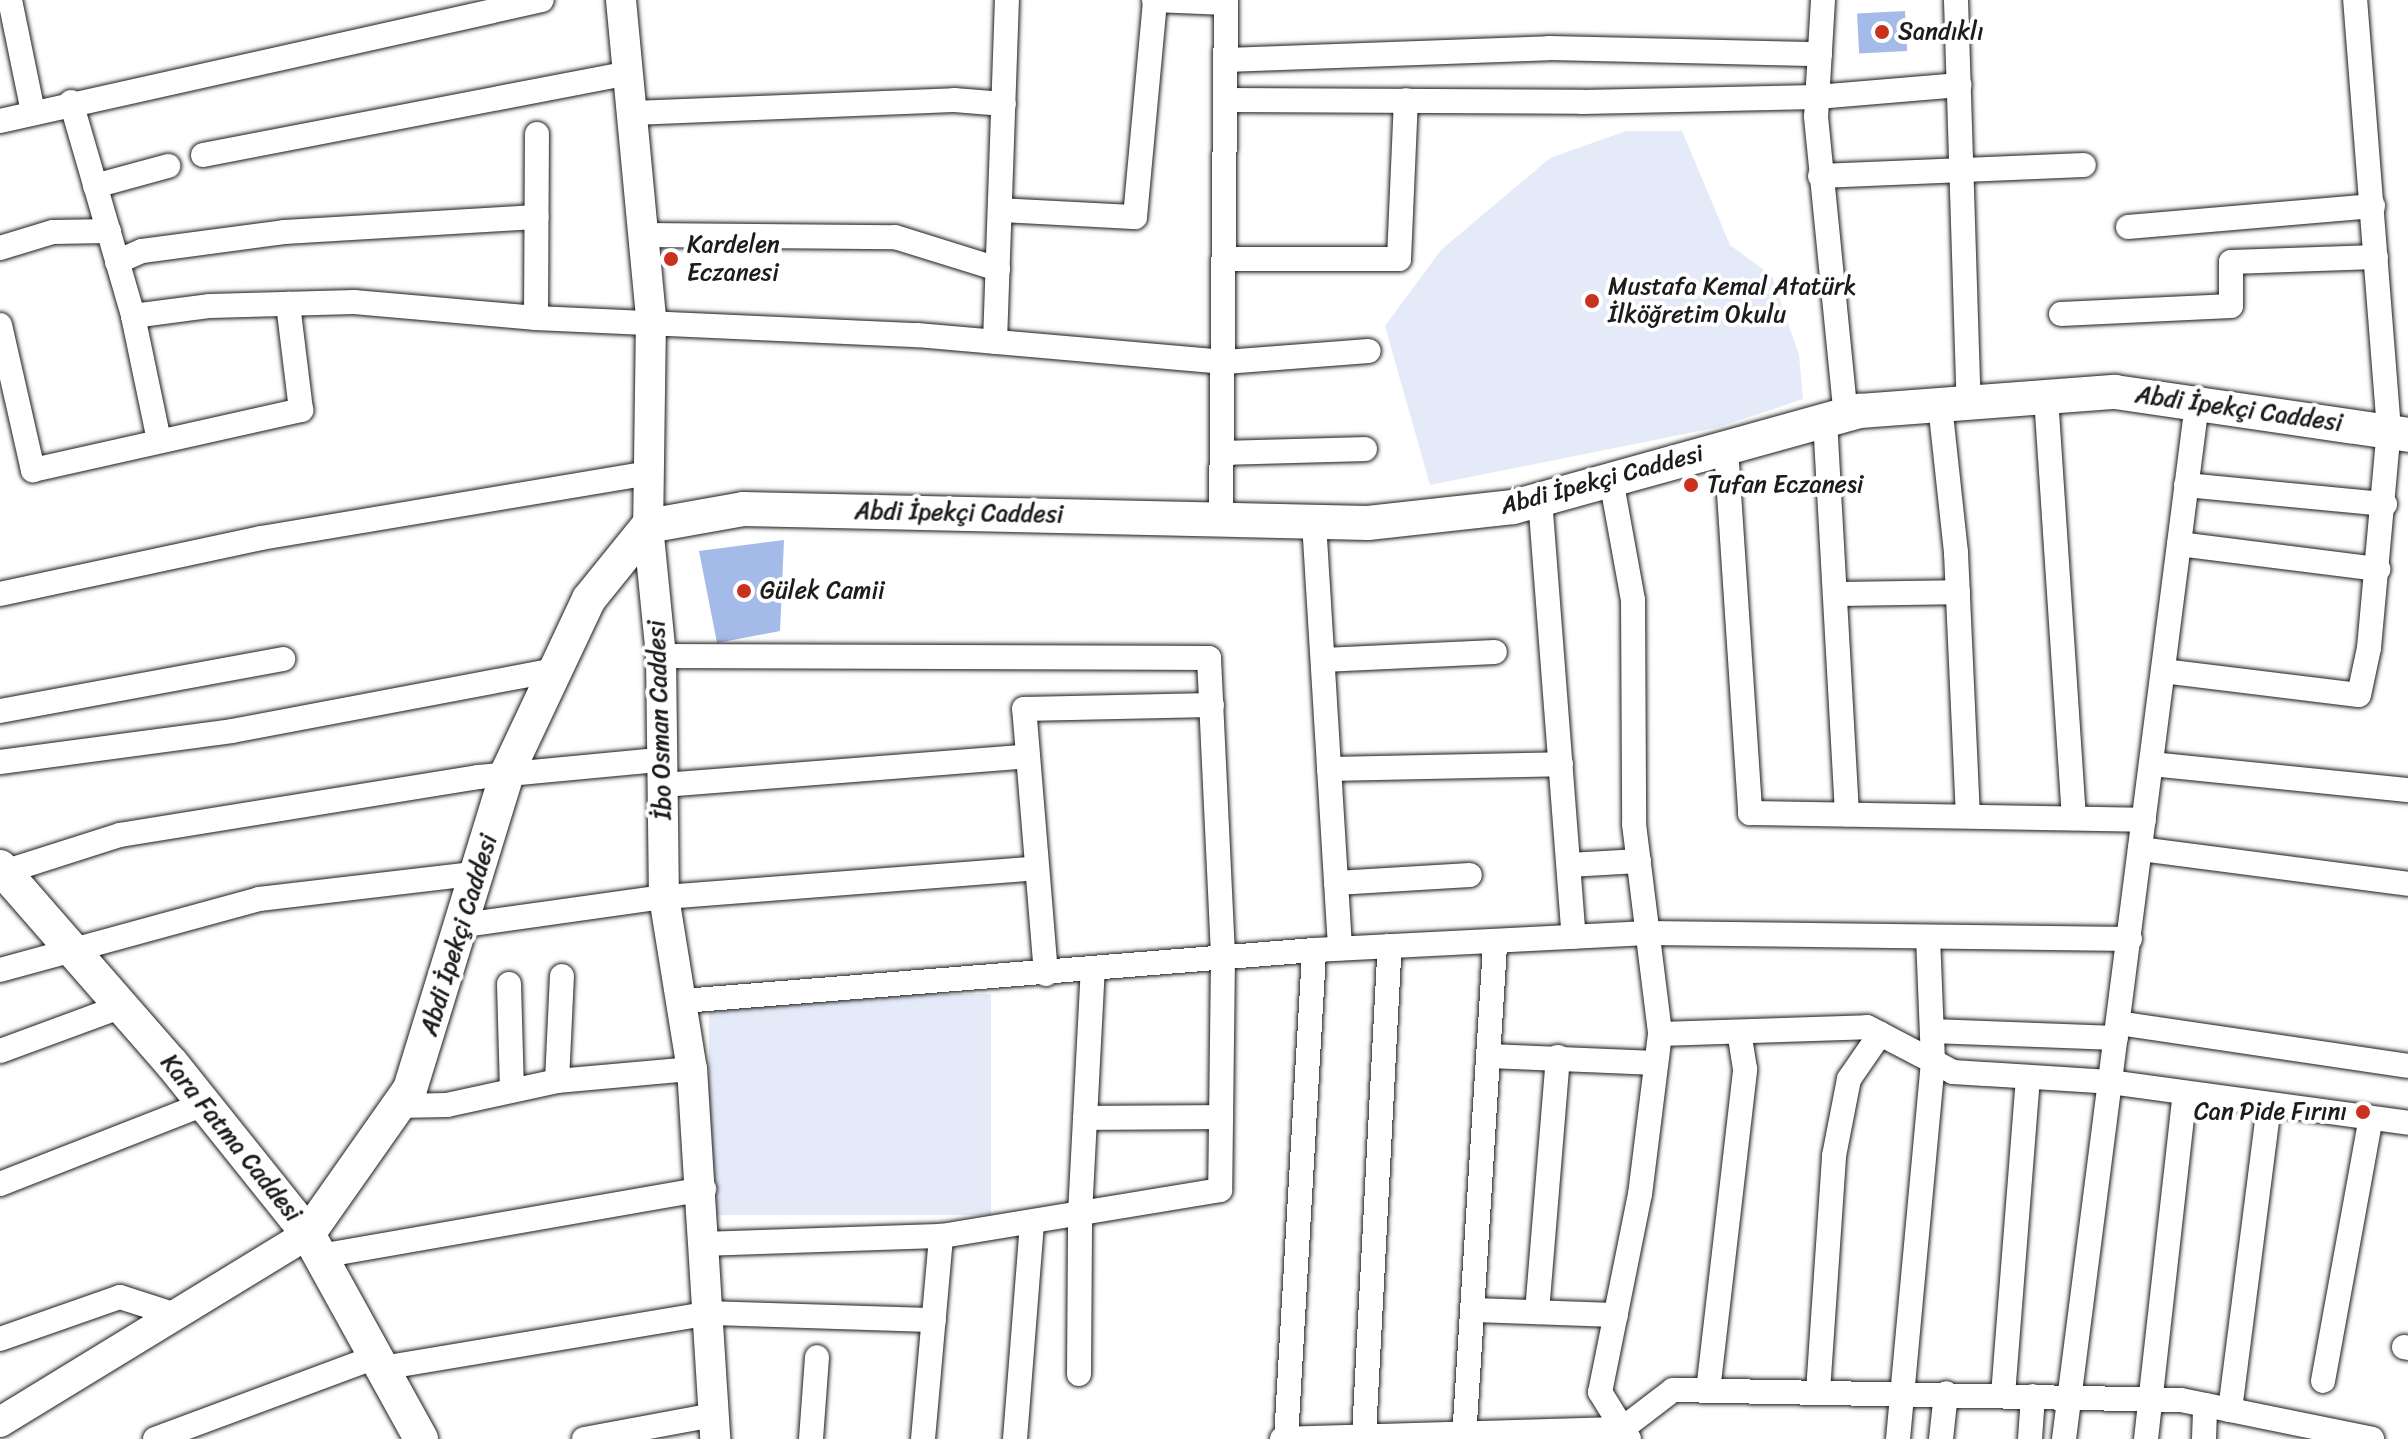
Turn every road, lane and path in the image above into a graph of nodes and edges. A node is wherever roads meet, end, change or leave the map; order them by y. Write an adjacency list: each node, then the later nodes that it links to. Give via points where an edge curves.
1 (10, 0): 19 (street)
2 (542, 0): 17 (street)
3 (621, 0): 12 (street, İbo Osman Caddesi)
4 (1007, 0): 18 (street)
5 (1154, 0): 9 (street); 30 (street, via 1135,217)
6 (1823, 0): 10 (street)
7 (1956, 0): 13 (street)
8 (2355, 0): 29 (street)
9 (1226, 2): 11 (street)
10 (1820, 54): 11 (street, via 1549,48); 14 (street)
11 (1226, 60): 15 (street)
12 (629, 73): 20 (street, İbo Osman Caddesi); 23 (street)
13 (1959, 85): 14 (street); 26 (street)
14 (1817, 97): 16 (street); 27 (street)
15 (1227, 100): 16 (street); 37 (street)
16 (1406, 100): 37 (street, via 1399,259)
17 (71, 102): 19 (street); 28 (street)
18 (1004, 104): 20 (street, via 954,100); 30 (street)
19 (33, 112): 21 (street)
20 (633, 113): 34 (street, İbo Osman Caddesi)
21 (0, 121)
22 (537, 134): 31 (street)
23 (203, 155)
24 (2084, 165): 26 (street)
25 (168, 166): 28 (street)
26 (1963, 171): 27 (street); 51 (street)
27 (1820, 176): 52 (street)
28 (95, 186): 33 (street)
29 (2373, 206): 32 (street); 36 (street)
30 (1000, 210): 39 (street)
31 (537, 217): 38 (street, via 284,232 142,251); 43 (street)
32 (2128, 227)
33 (109, 231): 35 (street, via 53,232); 38 (street)
34 (645, 235): 39 (street, via 895,237); 44 (street, İbo Osman Caddesi)
35 (0, 248)
36 (2376, 257): 41 (street, via 2231,262 2231,306); 54 (street)
37 (1227, 259): 48 (street)
38 (117, 262): 42 (street)
39 (998, 269): 46 (street)
40 (288, 304): 42 (street); 43 (street, via 354,302); 55 (street, via 301,410)
41 (2061, 314)
42 (133, 316): 55 (street)
43 (536, 318): 44 (street)
44 (651, 319): 46 (street); 59 (street, İbo Osman Caddesi)
45 (0, 325): 53 (street)
46 (995, 342): 48 (street)
47 (1369, 351): 48 (street)
48 (1225, 362): 58 (street)
49 (2046, 397): 50 (main road, Abdi İpekçi Caddesi, via 2115,392); 51 (main road, Abdi İpekçi Caddesi); 90 (street)
50 (2197, 403): 54 (main road, Abdi İpekçi Caddesi); 61 (street)
51 (1955, 404): 52 (main road, Abdi İpekçi Caddesi); 69 (street)
52 (1836, 417): 56 (main road, Abdi İpekçi Caddesi); 71 (street)
53 (11, 426): 55 (street, via 33,470)
54 (2399, 433): 63 (street)
55 (159, 440)
56 (1726, 448): 60 (main road, Abdi İpekçi Caddesi); 88 (street, via 1750,813)
57 (1365, 449): 58 (street)
58 (1223, 453): 64 (street)
59 (649, 473): 66 (street, İbo Osman Caddesi); 70 (street, via 261,538)
60 (1611, 479): 62 (main road, Abdi İpekçi Caddesi); 93 (street, via 1633,600)
61 (2186, 485): 63 (street); 67 (street)
62 (1540, 499): 65 (main road, Abdi İpekçi Caddesi, via 1368,523); 82 (street)
63 (2385, 504): 68 (street)
64 (1221, 519): 65 (main road, Abdi İpekçi Caddesi); 66 (main road, Abdi İpekçi Caddesi, via 743,509)
65 (1314, 522): 75 (street)
66 (648, 526): 73 (street, İbo Osman Caddesi); 76 (main road, Abdi İpekçi Caddesi, via 589,599)
67 (2179, 544): 68 (street); 77 (street)
68 (2378, 569): 77 (street, via 2359,695)
69 (1958, 592): 71 (street); 89 (street)
70 (0, 594)
71 (1835, 594): 88 (street)
72 (1495, 652): 75 (street)
73 (661, 656): 78 (street, via 1209,658); 86 (street, İbo Osman Caddesi)
74 (283, 659): 79 (street)
75 (1323, 660): 84 (street)
76 (554, 670): 81 (street, via 232,731); 85 (main road, Abdi İpekçi Caddesi)
77 (2163, 671): 83 (street)
78 (1212, 705): 80 (street, via 1024,709); 112 (street)
79 (0, 711)
80 (1028, 756): 86 (street); 95 (street)
81 (0, 762)
82 (1561, 764): 84 (street); 94 (street)
83 (2151, 764): 87 (street); 91 (street)
84 (1329, 769): 99 (street)
85 (507, 773): 86 (street); 96 (street, via 120,835); 97 (main road, Abdi İpekçi Caddesi)
86 (661, 773): 101 (street, İbo Osman Caddesi)
87 (2408, 790)
88 (1847, 814): 89 (street)
89 (1968, 816): 90 (street)
90 (2074, 818): 91 (street)
91 (2144, 820): 92 (street)
92 (2140, 849): 100 (street); 106 (street)
93 (1639, 861): 94 (street); 103 (street)
94 (1569, 865): 104 (street)
95 (1037, 868): 101 (street); 115 (street)
96 (2, 869): 110 (main road, Kara Fatma Caddesi)
97 (481, 873): 102 (main road, Abdi İpekçi Caddesi); 110 (street, via 259,899)
98 (1470, 875): 99 (street)
99 (1336, 883): 109 (street)
100 (2408, 884)
101 (664, 897): 102 (street); 118 (street, İbo Osman Caddesi)
102 (464, 925): 139 (main road, Abdi İpekçi Caddesi, via 410,1089)
103 (1648, 933): 104 (street); 105 (street); 123 (street)
104 (1574, 937): 107 (street)
105 (1928, 937): 106 (street); 120 (street)
106 (2130, 939): 121 (street)
107 (1495, 941): 108 (street); 126 (street)
108 (1390, 946): 109 (street); 177 (street)
109 (1340, 948): 111 (street)
110 (72, 949): 114 (street); 119 (main road, Kara Fatma Caddesi)
111 (1314, 950): 112 (street); 185 (street)
112 (1223, 958): 113 (street); 140 (street)
113 (1093, 969): 115 (street); 141 (street)
114 (0, 970)
115 (1046, 974): 118 (street)
116 (562, 976): 133 (street)
117 (509, 984): 135 (street)
118 (683, 1001): 131 (street, İbo Osman Caddesi)
119 (122, 1006): 125 (street); 137 (main road, Kara Fatma Caddesi)
120 (1932, 1031): 121 (street); 128 (street)
121 (2117, 1031): 130 (street); 134 (street)
122 (1739, 1032): 123 (street); 124 (street, via 1867,1027); 162 (street, via 1744,1085)
123 (1660, 1034): 129 (street)
124 (1880, 1034): 128 (street); 163 (street, via 1849,1079 1834,1156)
125 (0, 1051)
126 (1489, 1056): 127 (street); 151 (street)
127 (1558, 1057): 129 (street); 152 (street)
128 (1933, 1061): 132 (street, via 1953,1072); 164 (street)
129 (1656, 1063): 155 (street)
130 (2408, 1066)
131 (692, 1069): 133 (street); 145 (street, İbo Osman Caddesi)
132 (2028, 1077): 134 (street); 166 (street)
133 (557, 1081): 135 (street)
134 (2110, 1082): 136 (street); 168 (street)
135 (512, 1090): 139 (street, via 447,1105)
136 (2185, 1093): 138 (street); 169 (street)
137 (204, 1104): 144 (street); 150 (main road, Kara Fatma Caddesi)
138 (2269, 1104): 142 (street); 171 (street)
139 (398, 1106): 150 (main road, Abdi İpekçi Caddesi)
140 (1221, 1117): 141 (street); 146 (street, via 1220,1190)
141 (1085, 1118): 146 (street)
142 (2371, 1118): 143 (street); 161 (street)
143 (2408, 1123)
144 (0, 1184)
145 (704, 1189): 149 (street, İbo Osman Caddesi); 150 (street)
146 (1080, 1214): 147 (street); 160 (street)
147 (1032, 1222): 148 (street); 184 (street)
148 (941, 1236): 149 (street); 156 (street)
149 (706, 1244): 153 (street, İbo Osman Caddesi)
150 (314, 1245): 154 (street, Abdi İpekçi Caddesi); 159 (main road, Kara Fatma Caddesi)
151 (1473, 1310): 152 (street); 174 (street)
152 (1537, 1312): 155 (street)
153 (709, 1313): 156 (street); 159 (street); 173 (street, İbo Osman Caddesi)
154 (173, 1314): 157 (street, via 120,1297); 172 (street, Abdi İpekçi Caddesi)
155 (1616, 1315): 175 (street, via 1600,1392)
156 (934, 1320): 183 (street)
157 (0, 1339)
158 (817, 1357): 182 (street)
159 (379, 1362): 179 (street); 180 (main road, Kara Fatma Caddesi)
160 (1079, 1374)
161 (2323, 1381)
162 (1708, 1391): 163 (street); 175 (street, via 1673,1390)
163 (1818, 1392): 164 (street)
164 (1905, 1392): 165 (street); 186 (street)
165 (1946, 1393): 166 (street); 187 (street)
166 (2003, 1395): 167 (street)
167 (2033, 1396): 168 (street); 188 (street)
168 (2066, 1397): 169 (street); 189 (street)
169 (2149, 1399): 170 (street); 190 (street)
170 (2205, 1405): 171 (street); 191 (street)
171 (2230, 1410): 176 (street)
172 (0, 1422)
173 (715, 1427): 181 (street)
174 (1464, 1434): 177 (street); 178 (street)
175 (1625, 1434): 178 (street)
176 (2319, 1434): 192 (street)
177 (1364, 1435): 185 (street)
178 (1548, 1436)
179 (155, 1439)
180 (421, 1439)
181 (584, 1439)
182 (811, 1439)
183 (923, 1439)
184 (1015, 1439)
185 (1284, 1439)
186 (1898, 1439)
187 (1941, 1439)
188 (2030, 1439)
189 (2064, 1439)
190 (2146, 1439)
191 (2204, 1439)
192 (2372, 1439)

